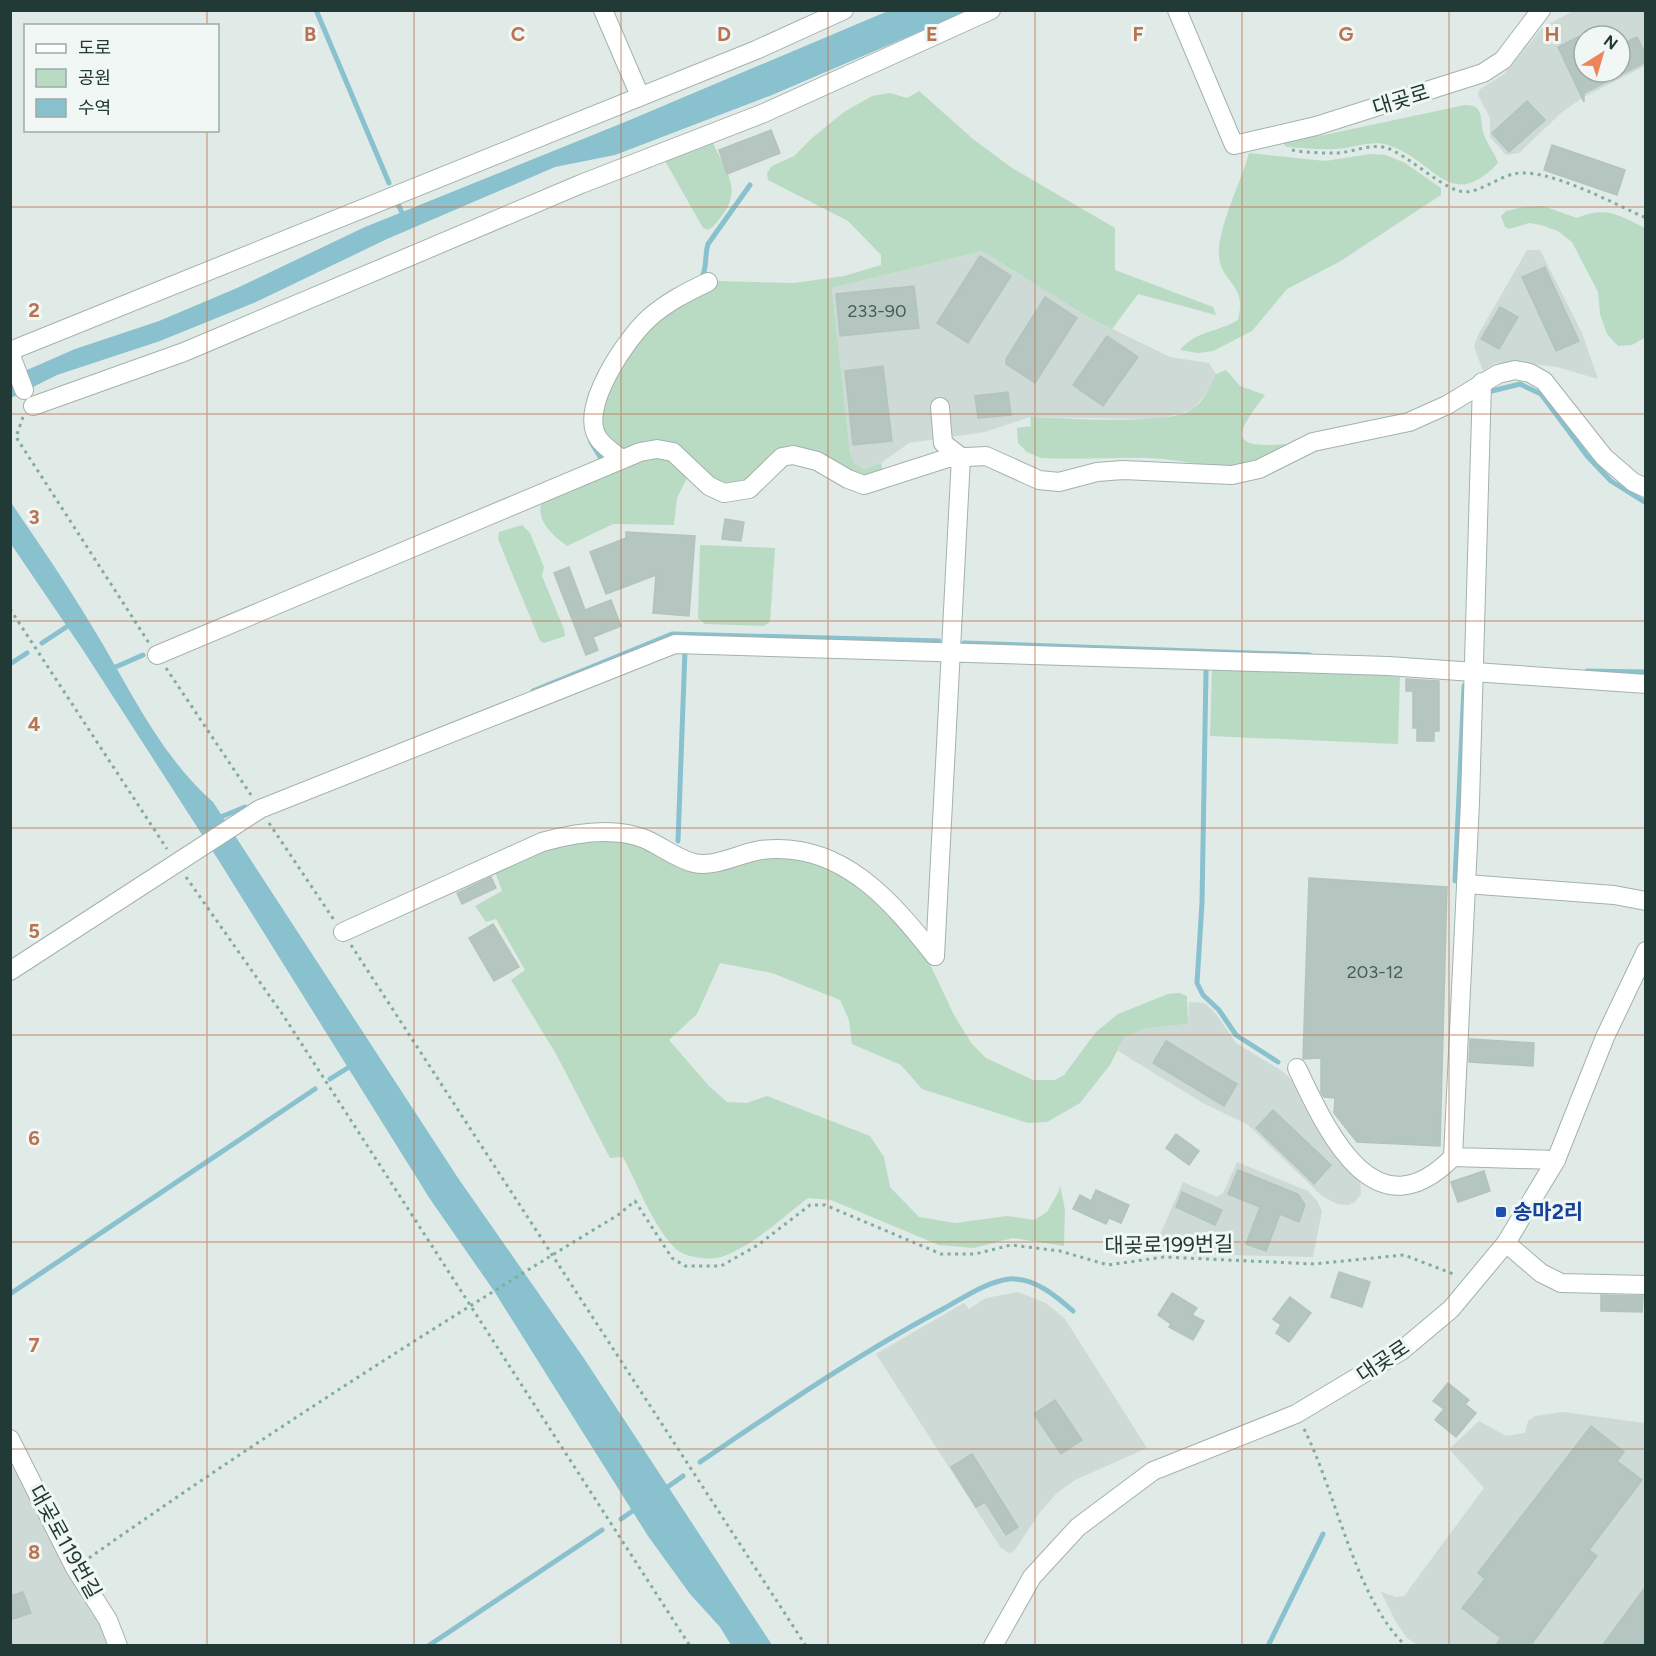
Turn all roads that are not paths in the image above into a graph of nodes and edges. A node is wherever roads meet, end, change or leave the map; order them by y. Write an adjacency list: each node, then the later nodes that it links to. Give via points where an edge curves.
1 (603, 10): 6 (street)
2 (844, 10): 6 (street)
3 (991, 10): 8 (street, via 764,113 581,183 184,352 28,398)
4 (1177, 10): 5 (street, 대곶로, via 1234,145 1316,126 1483,73 1503,60)
5 (1541, 10)
6 (640, 96): 8 (street)
7 (708, 282): 12 (street, via 674,299 648,319 608,374 593,423 597,437)
8 (12, 358)
9 (1482, 382): 11 (street, via 1447,405 1409,422 1313,442 1246,473 1203,475 1123,470 1059,482 1039,480 986,456); 13 (street, via 1515,370 1544,381 1604,457); 16 (street)
10 (940, 407): 11 (street, via 943,443)
11 (961, 457): 12 (street, via 864,485 817,460 794,455 782,457 749,489 724,493 666,449); 14 (street)
12 (622, 459): 15 (street)
13 (1646, 488)
14 (951, 652): 16 (street, via 1388,666); 20 (street, via 935,956 892,906 847,868 826,857 789,849 761,850 705,864 694,863 644,839 610,832 542,842); 22 (street, via 675,644 260,809)
15 (157, 655)
16 (1472, 674): 17 (street); 18 (street)
17 (1646, 684)
18 (1466, 884): 19 (street); 24 (street)
19 (1646, 901)
20 (342, 932)
21 (1646, 951): 25 (street, 대곶로, via 1605,1037)
22 (10, 971)
23 (1297, 1068): 24 (street, via 1333,1136 1369,1178 1401,1187 1426,1180)
24 (1453, 1157): 25 (street)
25 (1556, 1160): 26 (street, 대곶로)
26 (1506, 1243): 27 (street, via 1541,1273 1561,1284); 30 (street, 대곶로, via 1451,1309 1401,1351 1296,1414 1153,1471 1078,1527 1032,1577)
27 (1646, 1285)
28 (10, 1439): 29 (street, 대곶로119번길, via 75,1568 108,1620)
29 (118, 1646)
30 (993, 1646)

